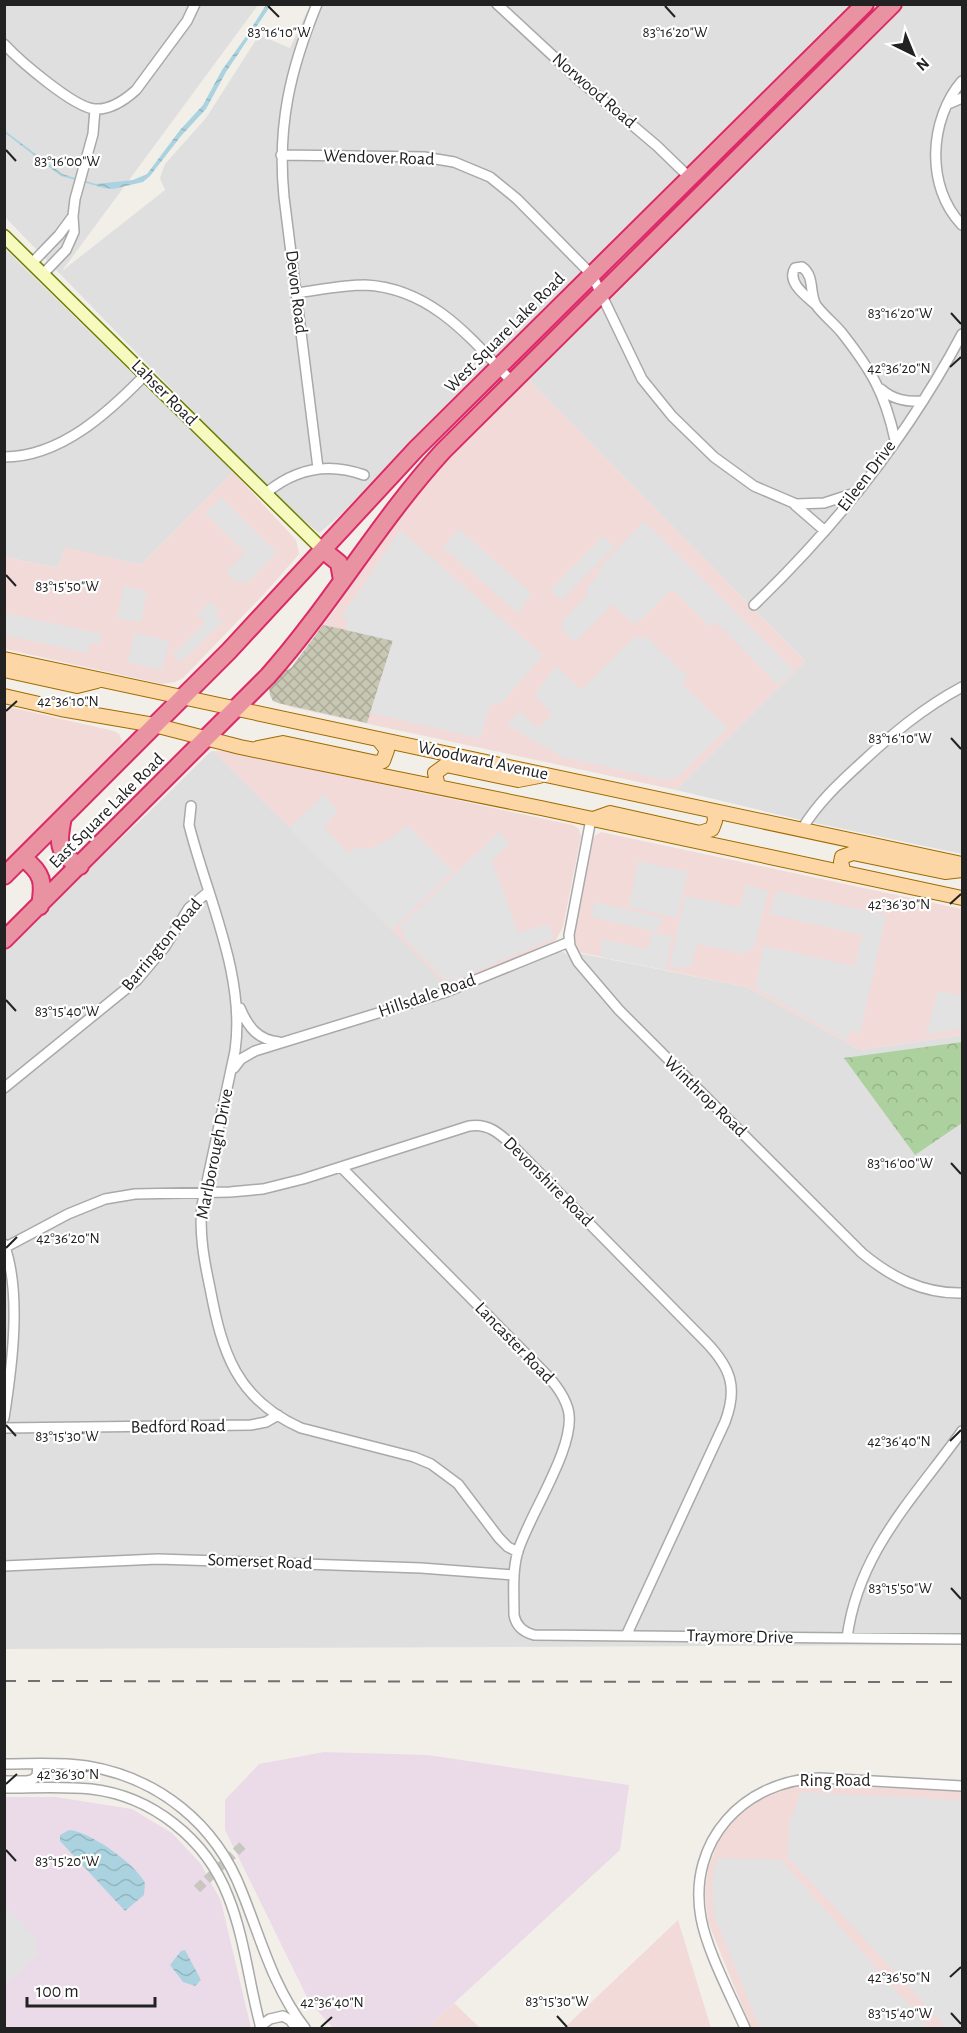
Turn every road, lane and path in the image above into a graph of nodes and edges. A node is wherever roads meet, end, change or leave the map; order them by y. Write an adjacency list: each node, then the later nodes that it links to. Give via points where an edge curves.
1 (195, 4): 10 (street, via 187,21 136,90 118,103)
2 (317, 4): 11 (street, Devon Road, via 295,65 284,116)
3 (497, 4): 12 (street, Norwood Road)
4 (865, 4): 12 (highway, West Square Lake Road)
5 (893, 4): 20 (highway)
6 (4, 44): 10 (street, via 67,97)
7 (963, 81): 9 (street)
8 (963, 98): 9 (street)
9 (948, 104): 14 (street, via 939,128 936,162 943,191)
10 (95, 109): 13 (street, via 93,134)
11 (281, 155): 18 (street, Wendover Road, via 424,157 468,167 509,191); 19 (street, Devon Road)
12 (690, 178): 18 (highway, West Square Lake Road)
13 (73, 216): 16 (street); 17 (street, via 71,241)
14 (962, 224)
15 (4, 236): 16 (street, Lahser Road)
16 (32, 263): 17 (street, Lahser Road)
17 (43, 274): 24 (street, Lahser Road)
18 (592, 275): 20 (street, Wendover Road); 23 (highway, West Square Lake Road)
19 (296, 293): 23 (street, via 365,285 412,296 450,318); 30 (street, Devon Road)
20 (601, 294): 25 (highway); 34 (street, Wendover Road, via 636,369 672,416 731,471)
21 (816, 305): 26 (street)
22 (963, 334): 27 (street, Eileen Drive)
23 (498, 367): 25 (street); 36 (highway, West Square Lake Road)
24 (146, 374): 29 (street, via 106,412 76,433 39,450); 33 (street, Lahser Road)
25 (512, 382): 37 (highway, via 426,469)
26 (879, 386): 27 (street, via 896,399); 28 (street)
27 (923, 401): 28 (street, Eileen Drive)
28 (895, 440): 32 (street, Eileen Drive)
29 (4, 457)
30 (318, 468): 31 (street); 33 (street, via 286,478)
31 (364, 475)
32 (858, 492): 34 (street, via 817,504); 35 (street, Eileen Drive)
33 (266, 493): 36 (street, Lahser Road)
34 (789, 502): 35 (street)
35 (825, 531): 38 (street, Eileen Drive)
36 (323, 549): 37 (highway, via 339,563); 44 (highway, West Square Lake Road)
37 (342, 580): 45 (highway, via 282,659)
38 (754, 604)
39 (4, 659): 41 (main road, Woodward Avenue)
40 (4, 670): 41 (main road, via 77,686)
41 (102, 680): 44 (main road, Woodward Avenue)
42 (963, 687): 56 (street, via 899,728 823,800)
43 (4, 696): 46 (main road, Woodward Avenue)
44 (182, 698): 45 (main road, Woodward Avenue); 46 (highway, East Square Lake Road)
45 (237, 709): 47 (highway, East Square Lake Road); 48 (main road, Woodward Avenue)
46 (154, 725): 47 (main road, Woodward Avenue); 54 (highway, East Square Lake Road)
47 (208, 738): 49 (main road, Woodward Avenue); 59 (highway, East Square Lake Road)
48 (378, 739): 49 (main road, via 387,750 383,761 377,763 283,742); 50 (main road, Woodward Avenue)
49 (253, 749): 51 (main road, Woodward Avenue)
50 (547, 775): 51 (main road, via 518,780 446,765 435,773); 53 (main road, Woodward Avenue)
51 (438, 788): 55 (main road, Woodward Avenue)
52 (191, 806): 63 (street, Marlborough Drive, via 189,825)
53 (714, 811): 55 (main road, via 712,829 700,833 610,813); 56 (main road, Woodward Avenue)
54 (63, 817): 57 (highway, East Square Lake Road); 59 (highway, via 61,850)
55 (591, 819): 61 (main road, Woodward Avenue); 67 (street)
56 (802, 829): 58 (main road, Woodward Avenue)
57 (23, 858): 62 (highway, East Square Lake Road); 65 (highway, via 40,877)
58 (963, 864)
59 (80, 866): 65 (highway, East Square Lake Road)
60 (963, 870): 61 (main road, via 945,872 853,853 843,857)
61 (844, 873): 64 (main road, Woodward Avenue)
62 (4, 876)
63 (208, 892): 68 (street, Marlborough Drive); 71 (street, Barrington Road, via 189,908 164,948 128,988)
64 (963, 898)
65 (40, 906): 66 (highway, East Square Lake Road)
66 (4, 940)
67 (569, 942): 69 (street, Hillsdale Road, via 439,994); 75 (street, Winthrop Road, via 578,962 627,1019 862,1253 907,1283)
68 (237, 1003): 69 (street, via 254,1031 266,1039); 70 (street, Marlborough Drive, via 237,1040)
69 (282, 1042): 70 (street, Hillsdale Road, via 243,1057)
70 (230, 1073): 73 (street, Marlborough Drive)
71 (4, 1088)
72 (341, 1167): 73 (street, Devonshire Road, via 272,1187); 80 (street, Lancaster Road, via 543,1372 566,1402 569,1418 565,1442); 84 (street, Devonshire Road, via 469,1126 490,1128 512,1145 713,1349 726,1368 732,1393 725,1422)
73 (204, 1193): 74 (street, Devonshire Road, via 135,1194 105,1199); 76 (street, Marlborough Drive, via 202,1244 223,1345 245,1385)
74 (5, 1245): 77 (street, via 14,1326)
75 (963, 1293)
76 (278, 1415): 78 (street, Bedford Road, via 251,1425); 80 (street, Marlborough Drive, via 301,1428 414,1457 437,1467 461,1488 503,1543)
77 (4, 1418)
78 (4, 1428)
79 (963, 1431): 85 (street, via 905,1504 878,1547 856,1596)
80 (518, 1552): 82 (street, Lancaster Road)
81 (4, 1566): 82 (street, Somerset Road, via 139,1560 248,1561)
82 (514, 1575): 83 (street, Lancaster Road, via 514,1615)
83 (520, 1629): 84 (street, Traymore Drive, via 534,1635)
84 (626, 1636): 85 (street, Traymore Drive)
85 (848, 1638): 86 (street, Traymore Drive)
86 (963, 1639)
87 (4, 1764): 88 (street)
88 (38, 1764): 89 (street, via 37,1776 32,1780); 94 (street, via 86,1766 129,1776 194,1817 216,1842 234,1872 274,1978)
89 (4, 1781)
90 (963, 1786): 95 (street, Ring Road, via 796,1780 759,1793 728,1818 705,1858 700,1906 707,1939)
91 (4, 1788): 92 (street, via 111,1792 156,1810 192,1839 210,1861 229,1897)
92 (261, 2027): 93 (street, via 270,2019 283,2016)
93 (296, 2028)
94 (305, 2028)
95 (745, 2028)

